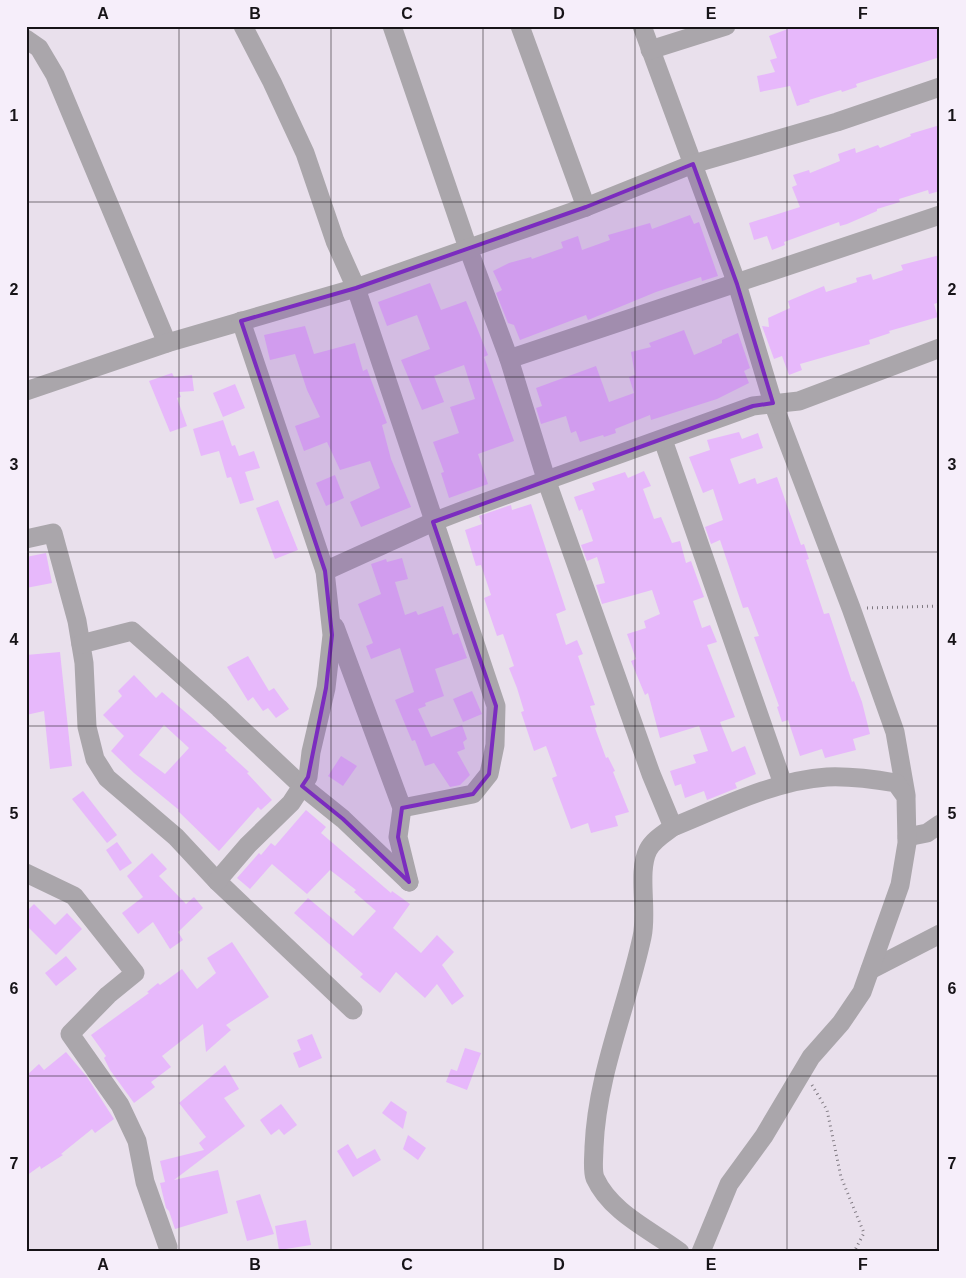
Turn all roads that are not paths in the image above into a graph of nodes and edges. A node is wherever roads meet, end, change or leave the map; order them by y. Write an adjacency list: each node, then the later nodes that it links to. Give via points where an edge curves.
1 (242, 26): 14 (street, via 305,153 335,241)
2 (392, 26): 12 (street)
3 (520, 26): 10 (street)
4 (642, 26): 7 (street)
5 (726, 26): 7 (street)
6 (26, 39): 16 (street, via 39,48 55,75)
7 (650, 50): 9 (street)
8 (940, 87): 9 (street, via 837,122)
9 (693, 164): 10 (street); 13 (street)
10 (586, 207): 12 (street)
11 (940, 215): 13 (street)
12 (468, 248): 14 (street); 18 (street)
13 (737, 284): 18 (street); 20 (street)
14 (356, 288): 15 (street); 23 (street)
15 (241, 321): 16 (street); 25 (street)
16 (167, 343): 19 (street)
17 (940, 348): 20 (street, via 799,401)
18 (509, 359): 22 (street)
19 (26, 390)
20 (773, 403): 21 (street, via 753,406); 30 (street, via 895,732)
21 (663, 440): 22 (street); 28 (street)
22 (547, 482): 23 (street); 33 (street)
23 (433, 522): 25 (street); 31 (street, via 496,706 495,745 489,774 474,794)
24 (26, 538): 27 (street, via 53,533)
25 (325, 571): 26 (street)
26 (330, 613): 29 (street, via 332,635 326,688 308,777); 31 (street)
27 (81, 644): 29 (street, via 132,631); 36 (street, via 87,727 95,759 107,778 176,837)
28 (783, 784): 30 (street, via 826,777 866,778 896,783); 33 (street)
29 (302, 786): 31 (street, via 343,819 408,882 398,837); 36 (street, via 291,803)
30 (906, 797): 34 (street)
31 (402, 808)
32 (940, 824): 34 (street, via 927,833)
33 (673, 827): 41 (street, via 648,850 644,870 643,935 599,1101 594,1157 595,1177 614,1204)
34 (907, 837): 38 (street, via 900,885)
35 (26, 873): 40 (street, via 74,896 135,973 70,1034 120,1105 137,1141 145,1182)
36 (217, 881): 39 (street)
37 (940, 934): 38 (street)
38 (870, 970): 42 (street, via 862,992 841,1023 811,1057 764,1136 728,1184)
39 (353, 1010)
40 (168, 1247)
41 (680, 1252)
42 (701, 1252)

